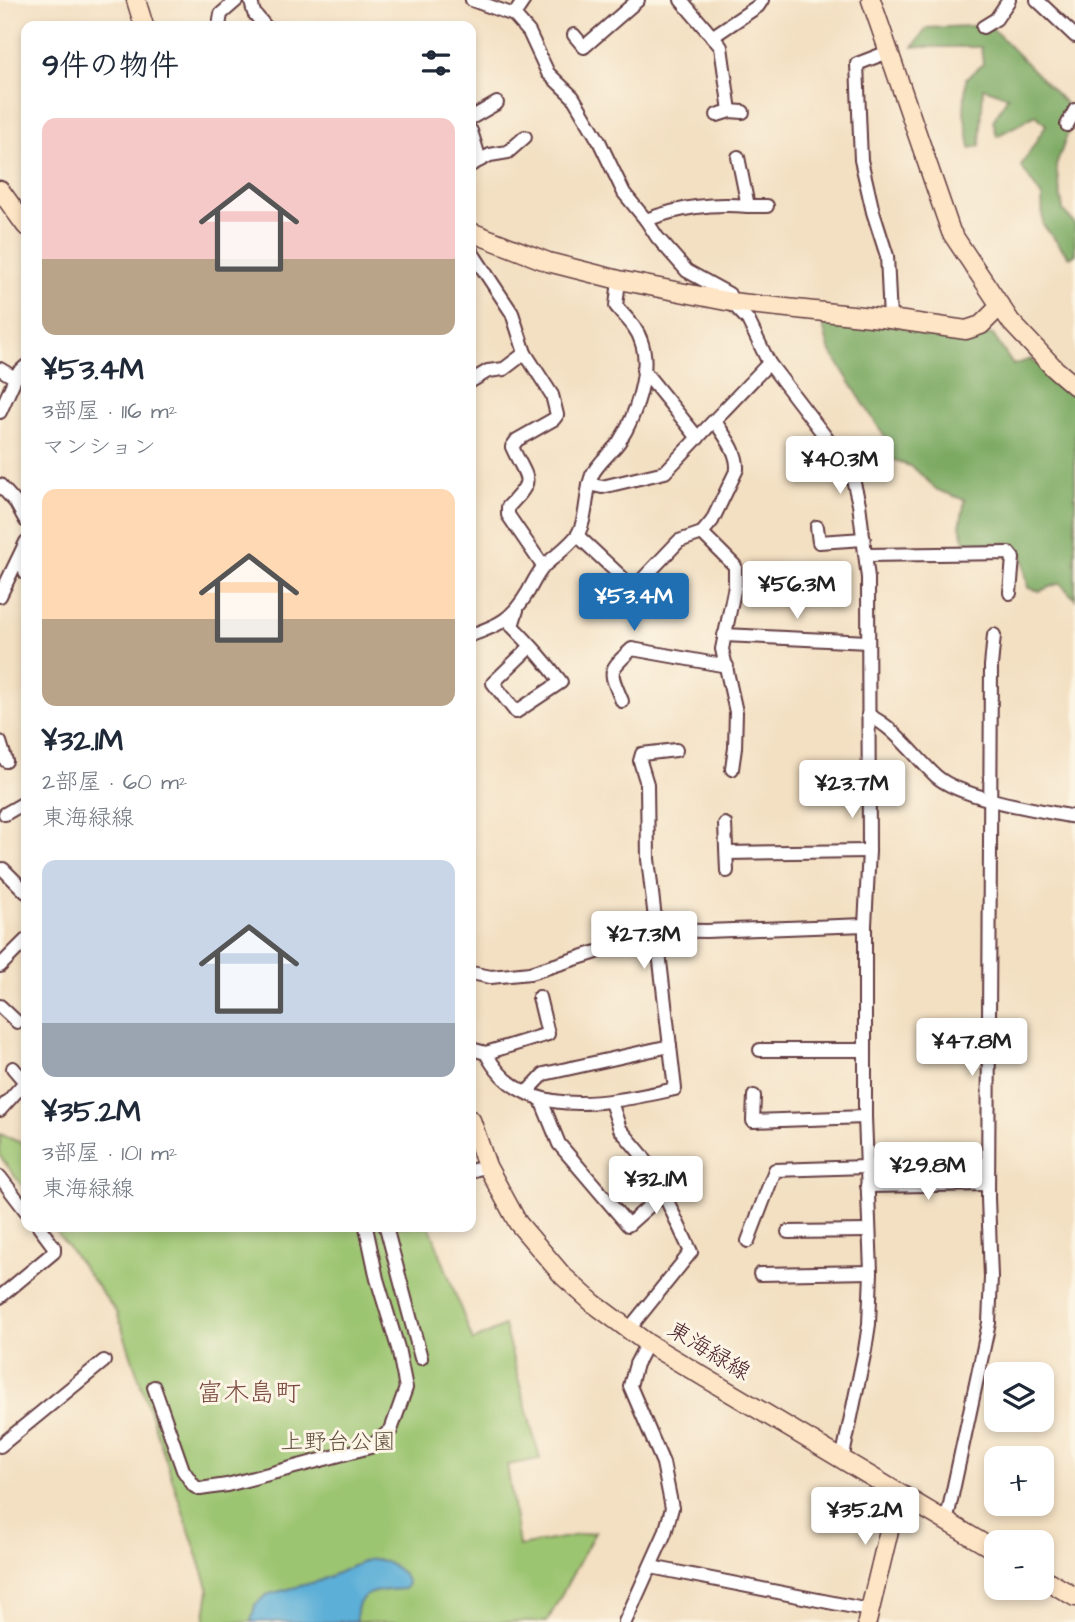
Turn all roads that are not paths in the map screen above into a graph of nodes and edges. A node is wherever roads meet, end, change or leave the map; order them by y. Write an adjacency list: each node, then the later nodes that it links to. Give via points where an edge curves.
1 (136, 0): 13 (street)
2 (237, 0): 14 (street, via 221,14)
3 (472, 0): 12 (street)
4 (524, 0): 12 (street)
5 (638, 0): 17 (street, via 584,47)
6 (681, 0): 19 (street)
7 (762, 0): 19 (street)
8 (871, 0): 20 (street)
9 (1009, 0): 16 (street, via 996,19)
10 (1037, 0): 18 (street)
11 (251, 2): 15 (street)
12 (514, 15): 33 (street, via 529,32 548,73 573,97 624,193)
13 (142, 21)
14 (220, 21)
15 (261, 21)
16 (983, 27)
17 (573, 36)
18 (1075, 36)
19 (712, 37): 24 (street, via 721,47 737,111)
20 (888, 52): 38 (street, via 951,232); 39 (street, via 857,64 861,160 887,256)
21 (497, 103): 23 (street)
22 (1075, 110): 25 (street)
23 (476, 115)
24 (717, 115)
25 (1067, 125)
26 (525, 137): 28 (street, via 508,152)
27 (738, 157): 30 (street)
28 (476, 162)
29 (0, 190): 32 (street)
30 (747, 206): 31 (street); 33 (street, via 692,206)
31 (766, 206)
32 (21, 219)
33 (646, 220): 37 (street, via 687,271 729,294)
34 (476, 234): 36 (street, via 548,262)
35 (476, 259): 40 (street, via 512,313)
36 (619, 280): 37 (street); 43 (street, via 616,306 641,339)
37 (731, 302): 39 (street); 41 (street, via 748,320)
38 (999, 307): 39 (street, via 981,325 966,330); 47 (street)
39 (890, 318)
40 (525, 353): 45 (street, via 504,369); 61 (street, via 552,395 558,415 517,439 512,447 528,481 508,515)
41 (769, 363): 49 (street); 57 (street, via 852,475)
42 (0, 369): 46 (street)
43 (643, 370): 50 (street); 51 (street, via 640,397 629,425)
44 (21, 372): 46 (street)
45 (476, 378)
46 (15, 379): 48 (street)
47 (1075, 386)
48 (0, 412)
49 (715, 421): 50 (street); 55 (street, via 734,451 737,469)
50 (698, 439): 51 (street, via 665,472 602,487)
51 (589, 484): 56 (street)
52 (0, 485): 53 (street)
53 (21, 499)
54 (817, 527): 57 (street, via 819,542)
55 (702, 533): 56 (street, via 679,541 637,585 627,582); 66 (street, via 734,566 735,586)
56 (578, 536): 61 (street)
57 (864, 539): 58 (street)
58 (866, 555): 62 (street, via 1009,553 1013,558); 68 (street)
59 (20, 556): 60 (street); 63 (street)
60 (21, 559)
61 (543, 566): 64 (street)
62 (1010, 593)
63 (0, 596)
64 (517, 610): 65 (street, via 499,625); 69 (street, via 512,626)
65 (476, 633)
66 (724, 635): 68 (street); 70 (street)
67 (994, 635): 77 (street)
68 (868, 642): 72 (street)
69 (531, 646): 69 (street, via 561,682 516,712 493,683)
70 (727, 666): 71 (street, via 632,649 614,665 611,676); 76 (street, via 736,712)
71 (622, 701)
72 (868, 715): 77 (street, via 952,787); 82 (street)
73 (0, 742): 75 (street)
74 (676, 750): 88 (street, via 642,754 640,761 647,784 648,859)
75 (6, 761)
76 (732, 769)
77 (991, 799): 80 (street); 112 (street)
78 (21, 805): 79 (street)
79 (5, 814)
80 (1075, 817)
81 (725, 824): 83 (street)
82 (869, 851): 83 (street); 87 (street)
83 (727, 853): 85 (street)
84 (3, 869): 86 (street)
85 (727, 871)
86 (21, 887)
87 (865, 925): 88 (street); 98 (street)
88 (656, 930): 91 (street, via 530,973); 95 (street)
89 (21, 948): 90 (street)
90 (0, 966)
91 (476, 974)
92 (540, 997): 99 (street, via 548,1034)
93 (0, 1006): 94 (street)
94 (17, 1022)
95 (670, 1046): 103 (street, via 544,1074); 106 (street, via 675,1089)
96 (476, 1050): 99 (street)
97 (760, 1050): 98 (street)
98 (865, 1050): 108 (street)
99 (486, 1053): 103 (street, via 492,1066)
100 (13, 1068): 101 (street)
101 (21, 1077)
102 (21, 1086): 107 (street)
103 (527, 1092): 105 (street)
104 (754, 1096): 108 (street, via 753,1121)
105 (541, 1100): 106 (street); 114 (street, via 559,1144 628,1225)
106 (611, 1102): 114 (street, via 620,1129)
107 (0, 1110)
108 (865, 1117): 110 (street)
109 (478, 1162): 125 (street, 東海緑線, via 517,1223 546,1257 593,1303)
110 (866, 1167): 113 (street); 121 (street, via 775,1170)
111 (0, 1177): 115 (street)
112 (988, 1184): 113 (street); 133 (street, via 989,1323)
113 (867, 1186): 116 (street)
114 (664, 1193): 125 (street, via 691,1252)
115 (21, 1204)
116 (869, 1231): 120 (street); 122 (street)
117 (43, 1232): 124 (street, via 54,1252)
118 (367, 1232): 129 (street, via 406,1388 391,1430 370,1447 200,1489 183,1470)
119 (387, 1232): 127 (street)
120 (788, 1232)
121 (748, 1241)
122 (871, 1272): 123 (street); 131 (street, via 866,1350)
123 (760, 1273)
124 (0, 1297)
125 (629, 1329): 126 (street, 東海緑線)
126 (647, 1343): 131 (street, 東海緑線); 135 (street, via 630,1386 663,1463 672,1508)
127 (421, 1358)
128 (103, 1361): 130 (street)
129 (154, 1387)
130 (0, 1446)
131 (842, 1460): 132 (street, 東海緑線)
132 (898, 1493): 133 (street, 東海緑線); 138 (street)
133 (946, 1523): 134 (street, 東海緑線)
134 (984, 1544)
135 (651, 1567): 138 (street); 139 (street)
136 (1054, 1585): 137 (street)
137 (1075, 1597)
138 (868, 1616)
139 (625, 1622)

